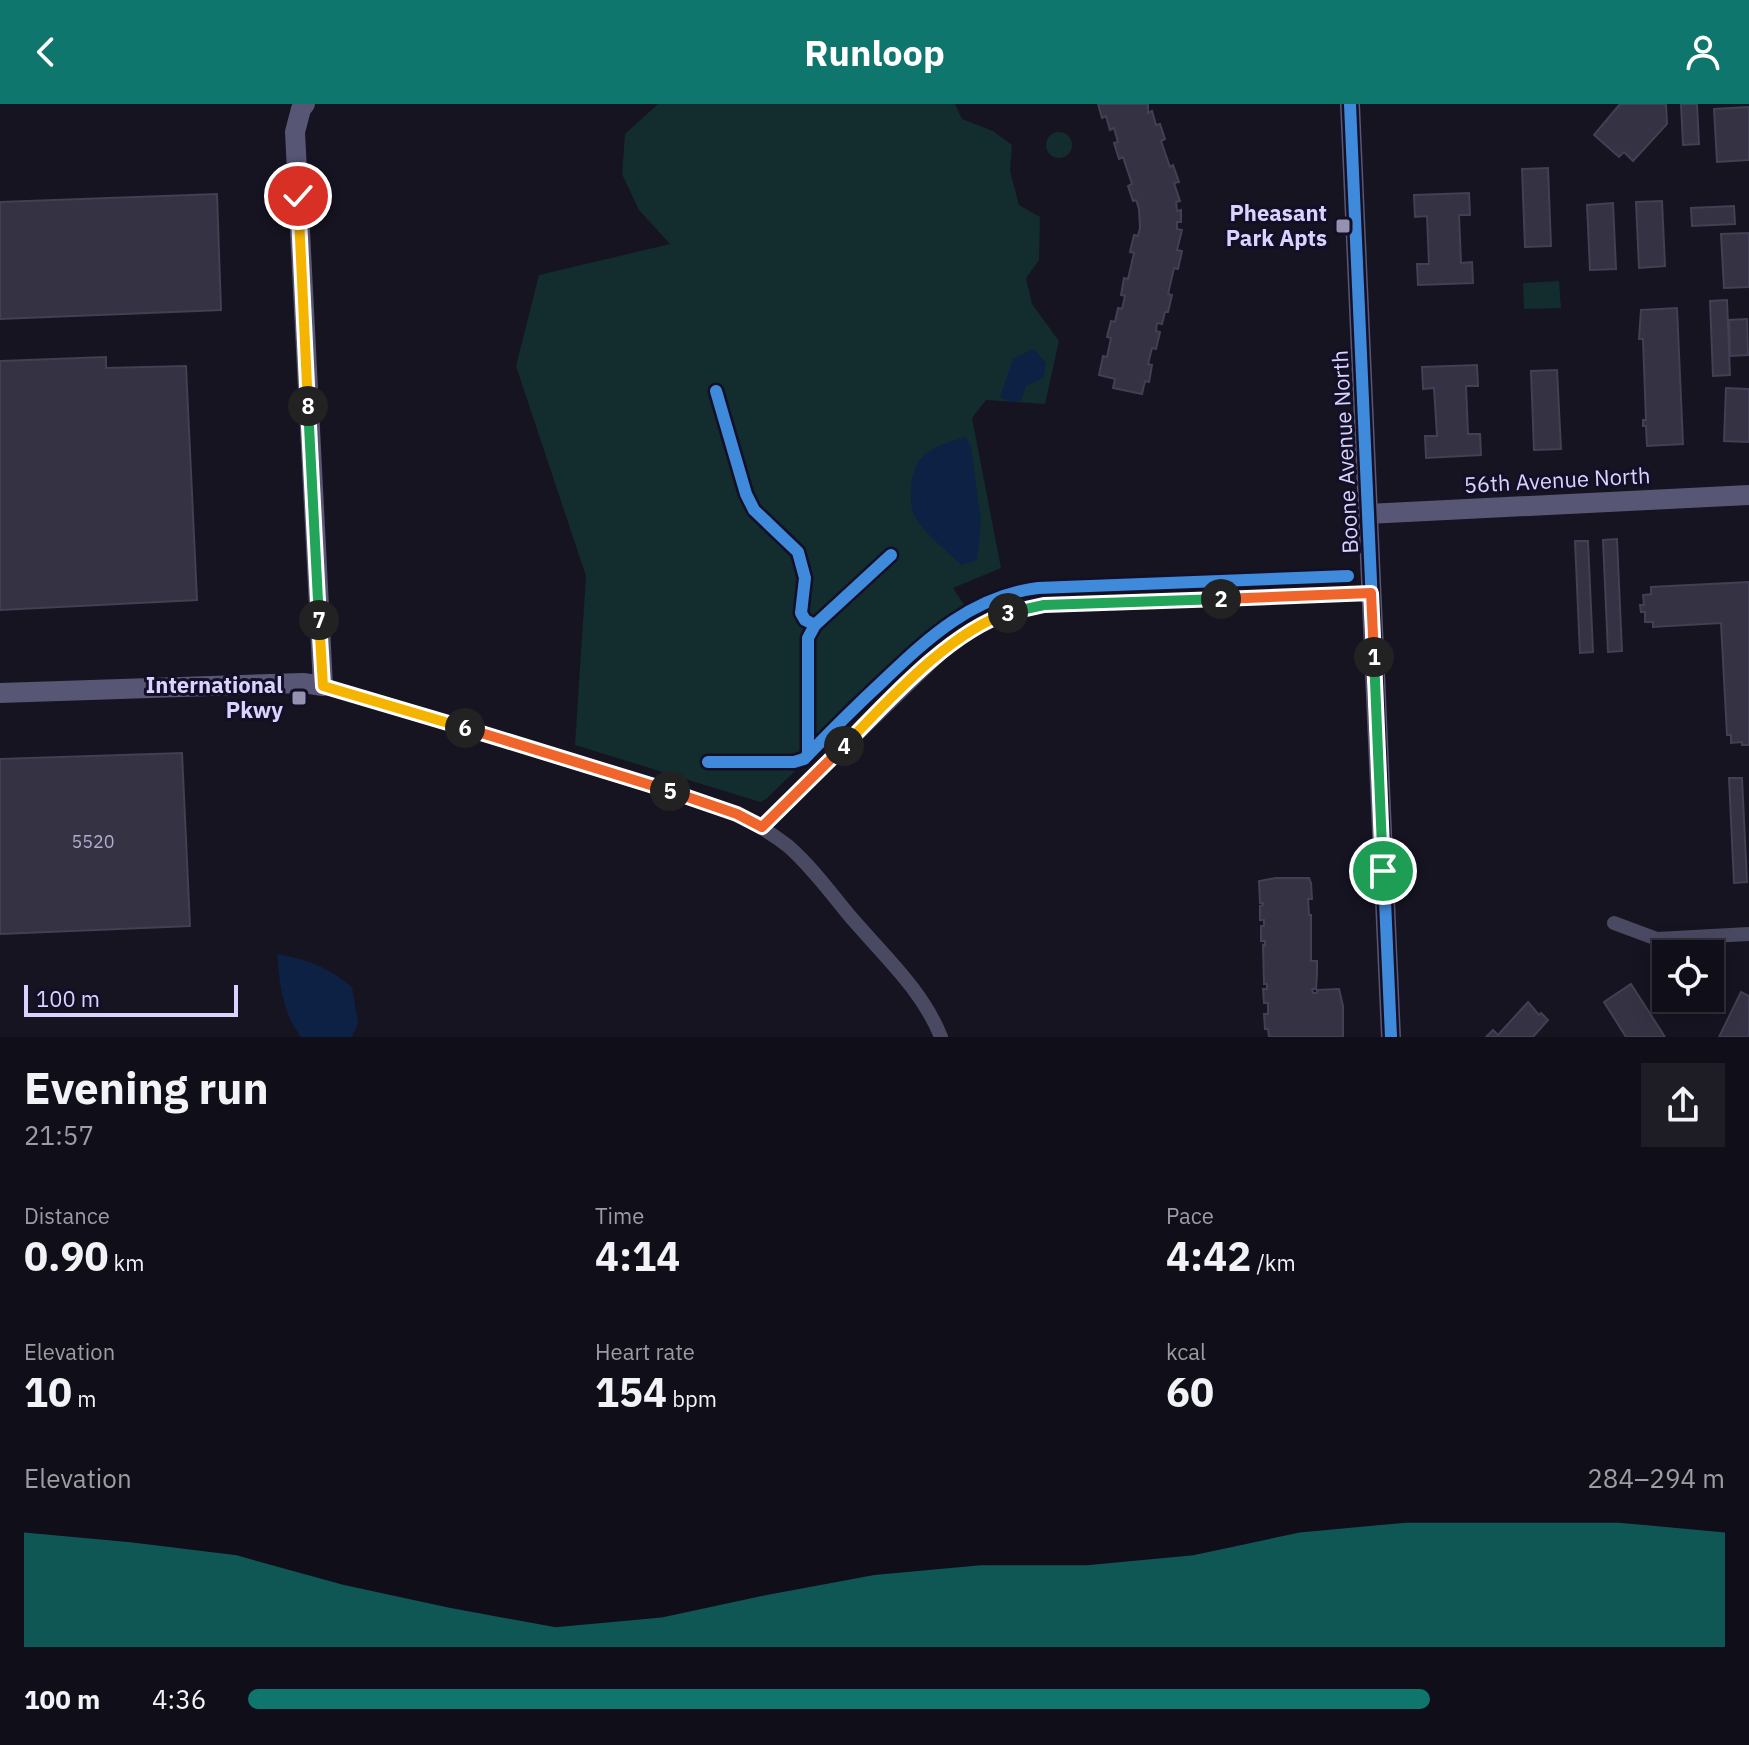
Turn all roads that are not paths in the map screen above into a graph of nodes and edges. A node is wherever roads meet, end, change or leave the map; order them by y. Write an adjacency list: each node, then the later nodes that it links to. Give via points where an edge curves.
1 (305, 104): 6 (street, via 295,132)
2 (1350, 104): 4 (street, Boone Avenue North)
3 (1749, 495): 4 (street, 56th Avenue North)
4 (1367, 514): 5 (street, Boone Avenue North)
5 (1371, 593): 8 (street, via 1044,605 996,617 944,650); 12 (street, Boone Avenue North)
6 (323, 686): 7 (street); 8 (street, via 707,803)
7 (0, 693)
8 (762, 827): 11 (street, via 812,870 897,969)
9 (1614, 923): 10 (street, via 1657,939)
10 (1749, 934)
11 (941, 1037)
12 (1391, 1037)

